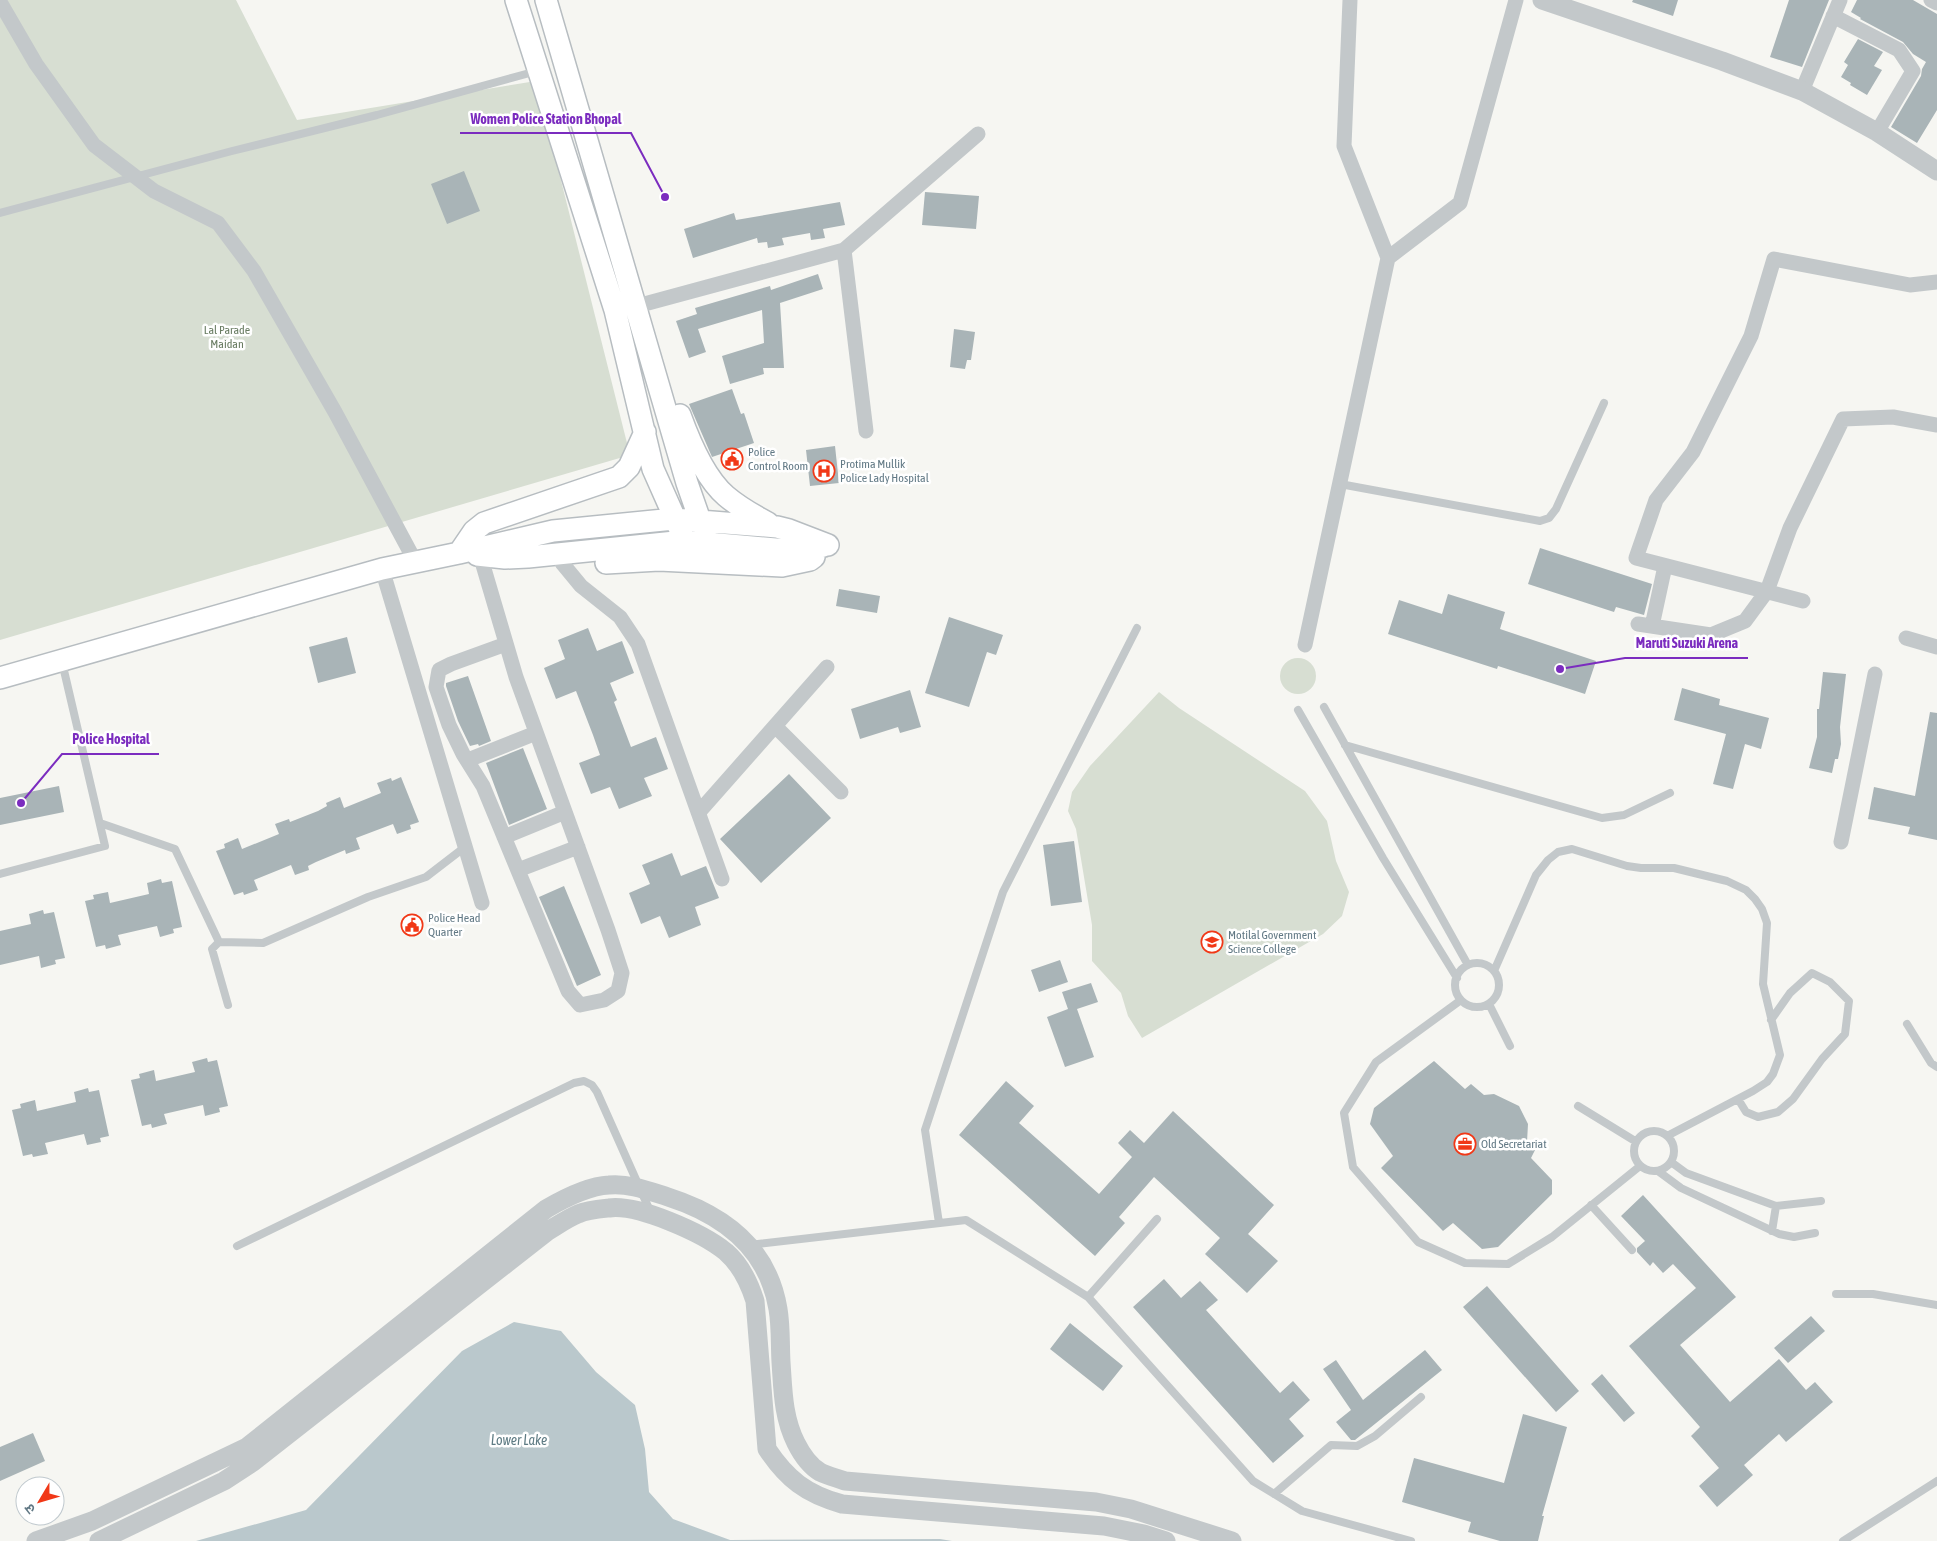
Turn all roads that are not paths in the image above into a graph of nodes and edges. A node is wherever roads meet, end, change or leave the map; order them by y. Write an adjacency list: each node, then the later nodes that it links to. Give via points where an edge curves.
1 (516, 0): 11 (main road)
2 (546, 0): 21 (main road)
3 (1350, 0): 19 (street, via 1344,146)
4 (1516, 0): 19 (street, via 1460,203)
5 (1542, 0): 12 (street)
6 (1840, 0): 10 (street)
7 (1931, 0): 9 (street)
8 (0, 2): 16 (street, via 36,64 94,145)
9 (1937, 3)
10 (1833, 16): 12 (street); 13 (street, via 1899,50 1913,70)
11 (538, 70): 16 (lane); 26 (main road, via 615,310)
12 (1802, 91): 13 (street)
13 (1877, 132): 15 (street)
14 (978, 134): 18 (street)
15 (1937, 172)
16 (137, 178): 17 (lane); 36 (street, via 154,191 218,223 254,271)
17 (0, 213)
18 (844, 250): 21 (street); 25 (street)
19 (1388, 258): 27 (street)
20 (1937, 282): 38 (street, via 1910,285 1774,259 1751,336 1693,452 1656,500 1636,558)
21 (637, 306): 22 (main road)
22 (652, 359): 29 (main road); 30 (main road, via 666,379 686,431 707,471 724,495 748,513)
23 (1604, 403): 27 (lane, via 1556,509 1549,518 1540,521)
24 (1937, 425): 40 (street, via 1893,417 1843,419 1790,528)
25 (866, 431)
26 (645, 432): 28 (main road, via 654,469); 34 (main road, via 629,467 618,477 484,523 474,531)
27 (1340, 484): 45 (street)
28 (674, 519): 29 (main road); 31 (main road); 34 (main road, via 553,531)
29 (701, 522): 30 (main road); 32 (main road)
30 (777, 528): 33 (main road)
31 (684, 541): 32 (main road); 35 (main road)
32 (708, 543): 33 (main road, via 787,550)
33 (828, 546): 37 (main road, via 810,560 782,566 660,560 579,565)
34 (469, 554): 35 (main road); 36 (main road); 44 (street)
35 (519, 557): 37 (main road)
36 (415, 561): 39 (main road)
37 (562, 563): 60 (street, via 581,586 620,617 638,644)
38 (1664, 566): 40 (street); 40 (street, via 1645,625 1711,635 1745,620)
39 (382, 569): 47 (main road); 64 (street)
40 (1766, 592): 41 (street)
41 (1803, 601)
42 (1137, 628): 94 (lane, via 1003,892 925,1130)
43 (1906, 638): 46 (street)
44 (506, 644): 54 (street); 56 (street, via 439,670 436,687 449,726)
45 (1305, 645)
46 (1937, 647)
47 (61, 660): 50 (main road); 61 (lane)
48 (827, 667): 53 (street)
49 (1875, 674): 63 (street)
50 (0, 678)
51 (1324, 707): 55 (lane)
52 (1298, 710): 73 (lane)
53 (775, 726): 57 (street); 60 (street)
54 (536, 733): 56 (street); 59 (street)
55 (1345, 745): 58 (lane, via 1602,818 1624,815); 71 (lane)
56 (468, 760): 62 (street, via 483,786)
57 (841, 792)
58 (1670, 793)
59 (565, 812): 62 (street); 65 (street)
60 (699, 812): 68 (street)
61 (100, 824): 67 (lane, via 105,846); 70 (lane, via 175,849)
62 (504, 837): 66 (street)
63 (1841, 842)
64 (465, 847): 69 (street); 70 (lane, via 426,877 368,897 263,943)
65 (578, 847): 66 (street); 66 (street, via 622,973 618,991 604,1000 580,1005 568,991)
66 (518, 870)
67 (0, 874)
68 (722, 878)
69 (482, 903)
70 (219, 942): 76 (lane, via 212,949)
71 (1468, 965): 72 (lane, via 1482,963); 73 (lane)
72 (1494, 971): 75 (lane, via 1500,985 1495,999); 77 (lane, via 1536,875 1558,852 1572,849 1627,866 1674,868 1727,881 1746,890 1762,910 1767,923 1762,984)
73 (1457, 978): 74 (lane, via 1455,988)
74 (1461, 1000): 75 (lane, via 1474,1007); 90 (lane, via 1376,1062 1344,1113 1353,1167 1418,1242 1465,1263 1508,1264 1552,1237)
75 (1489, 1004): 79 (lane)
76 (228, 1005)
77 (1771, 1020): 81 (lane, via 1780,1055 1778,1064 1767,1082); 81 (lane, via 1790,993 1812,973 1830,982 1848,1001 1845,1034 1822,1058 1793,1099 1778,1112 1758,1118 1746,1112)
78 (1907, 1024): 80 (lane, via 1931,1063)
79 (1510, 1046)
80 (1937, 1067)
81 (1738, 1099): 83 (lane)
82 (1578, 1106): 84 (lane)
83 (1667, 1136): 84 (lane, via 1659,1130 1652,1130); 85 (lane, via 1674,1145)
84 (1636, 1141): 86 (lane, via 1634,1154)
85 (1671, 1162): 87 (lane); 91 (lane, via 1686,1173)
86 (1640, 1166): 87 (lane); 90 (lane)
87 (1658, 1171): 95 (lane, via 1681,1188)
88 (638, 1188): 92 (lane); 97 (street, via 692,1205 727,1224); 98 (lane, via 597,1092 584,1081 574,1082); 106 (street, via 609,1185 563,1199 546,1209 247,1447 92,1521)
89 (1821, 1201): 91 (lane)
90 (1591, 1205): 99 (lane)
91 (1776, 1206): 95 (lane)
92 (652, 1215): 107 (street, via 611,1207 579,1214 548,1231 254,1462 224,1481); 108 (street, via 682,1226 726,1252 750,1283 755,1301 767,1448 779,1467 801,1486 822,1498 842,1504 1104,1526)
93 (1157, 1219): 101 (lane)
94 (939, 1223): 97 (lane); 101 (lane, via 966,1220)
95 (1772, 1231): 96 (lane, via 1794,1237)
96 (1815, 1233)
97 (749, 1245): 109 (street, via 767,1274 779,1311 784,1408 791,1433 802,1454 819,1472 845,1481 1096,1502 1131,1509)
98 (237, 1246)
99 (1632, 1250)
100 (1836, 1294): 102 (lane, via 1872,1294)
101 (1088, 1297): 105 (lane, via 1253,1481)
102 (1937, 1305)
103 (1421, 1397): 105 (lane, via 1357,1446 1331,1445)
104 (1937, 1481): 111 (lane)
105 (1274, 1494): 110 (lane, via 1302,1511)
106 (36, 1541)
107 (100, 1541)
108 (1166, 1541)
109 (1232, 1541)
110 (1411, 1541)
111 (1843, 1541)

